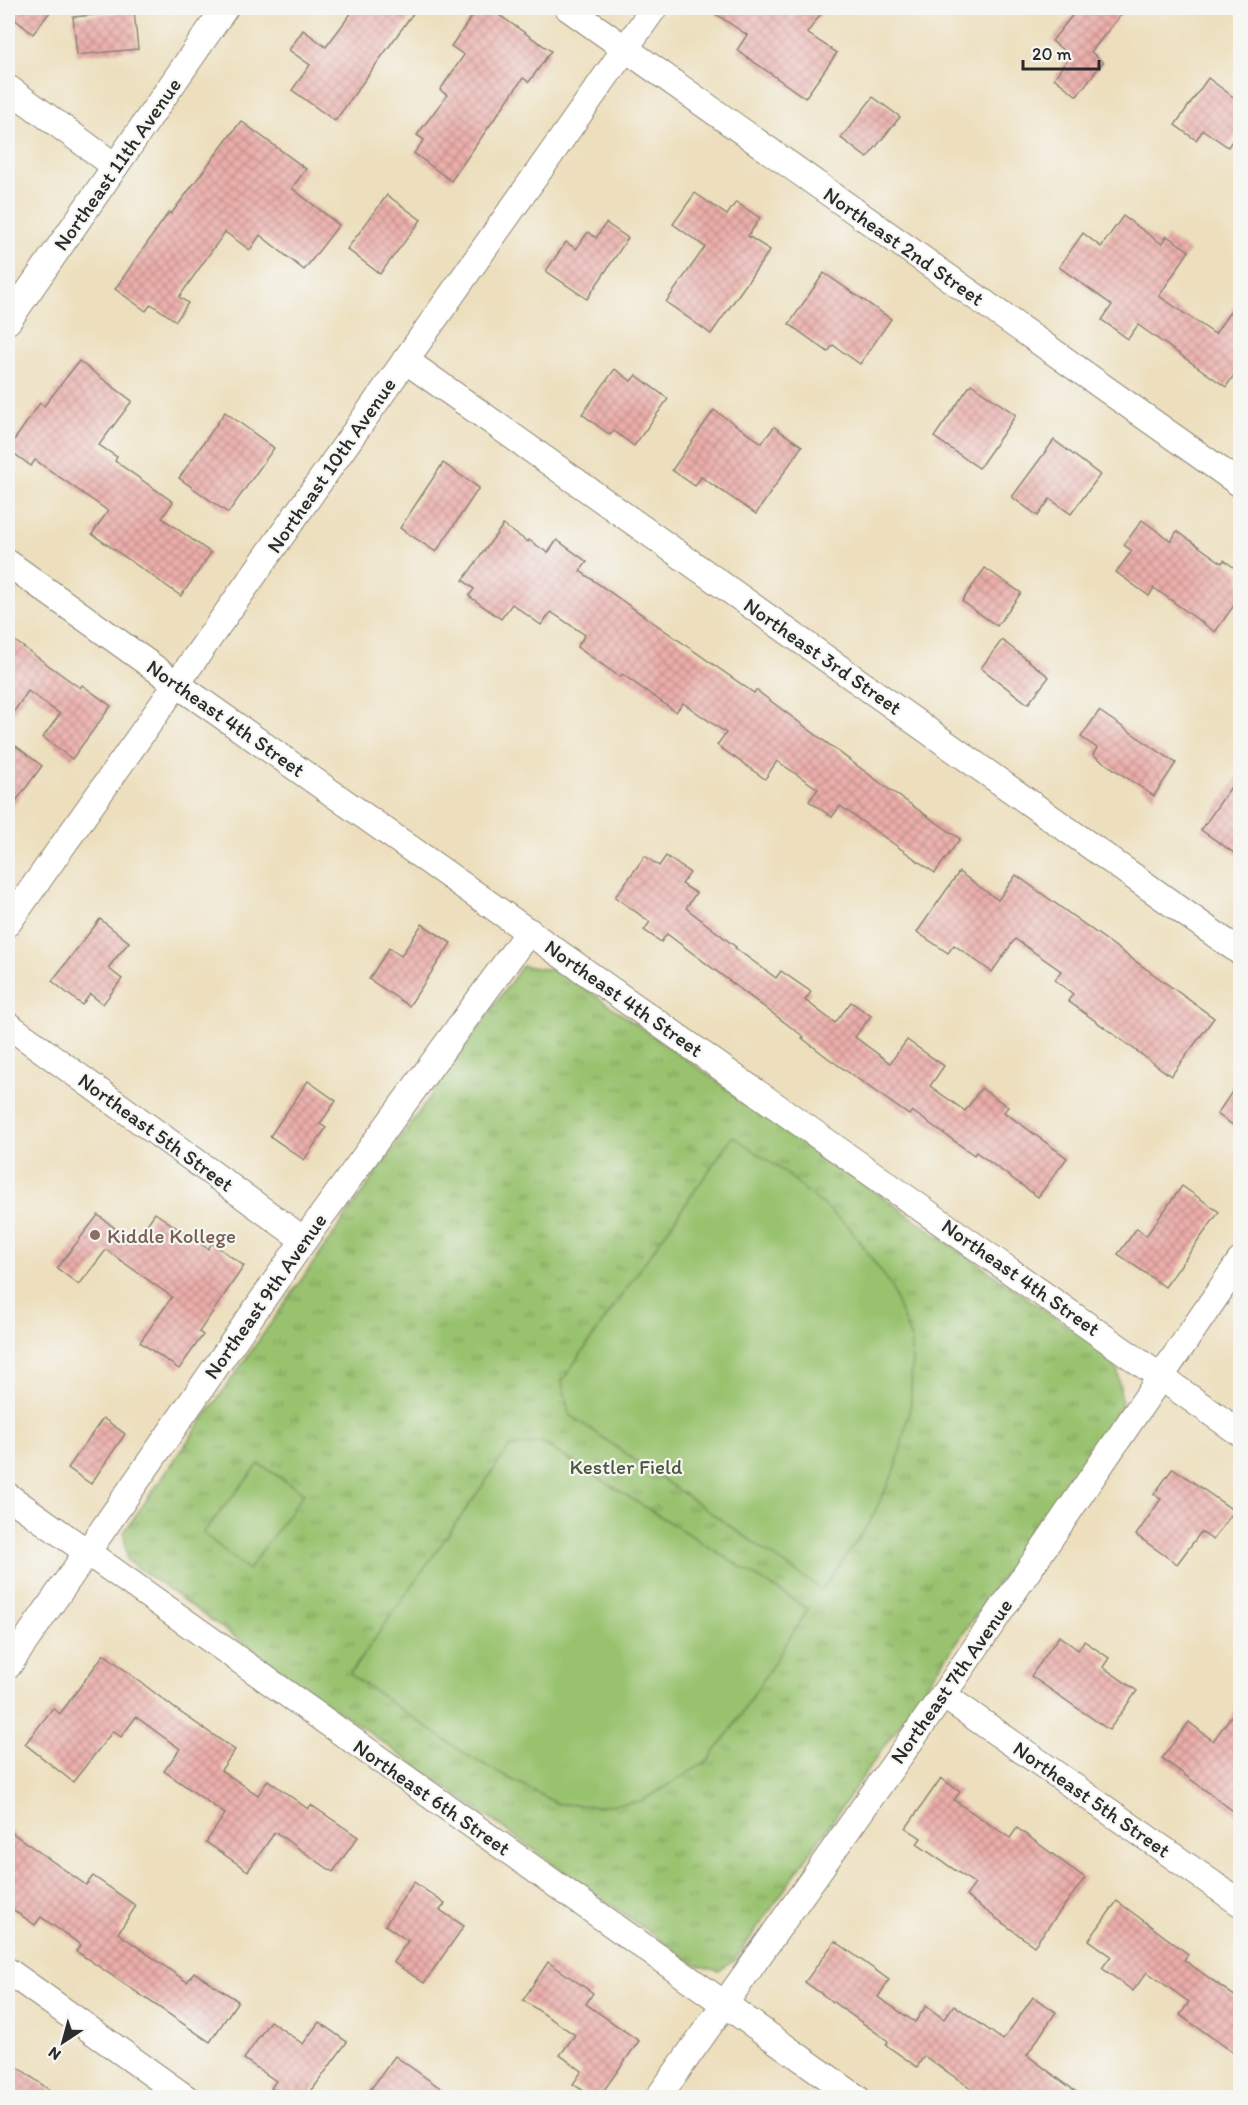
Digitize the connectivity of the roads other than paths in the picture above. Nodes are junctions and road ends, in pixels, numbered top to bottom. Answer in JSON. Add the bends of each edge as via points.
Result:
{"nodes":[{"id":1,"x":225,"y":8,"type":"edge"},
{"id":2,"x":568,"y":8,"type":"edge"},
{"id":3,"x":654,"y":8,"type":"edge"},
{"id":4,"x":626,"y":48,"type":"junction"},
{"id":5,"x":8,"y":88,"type":"edge"},
{"id":6,"x":115,"y":166,"type":"junction"},
{"id":7,"x":8,"y":321,"type":"edge"},
{"id":8,"x":405,"y":360,"type":"junction"},
{"id":9,"x":1240,"y":484,"type":"edge"},
{"id":10,"x":8,"y":563,"type":"edge"},
{"id":11,"x":177,"y":684,"type":"junction"},
{"id":12,"x":8,"y":922,"type":"edge"},
{"id":13,"x":529,"y":931,"type":"junction"},
{"id":14,"x":1240,"y":952,"type":"edge"},
{"id":15,"x":8,"y":1025,"type":"edge"},
{"id":16,"x":304,"y":1240,"type":"junction"},
{"id":17,"x":1240,"y":1261,"type":"edge"},
{"id":18,"x":1160,"y":1376,"type":"junction"},
{"id":19,"x":1240,"y":1433,"type":"edge"},
{"id":20,"x":8,"y":1496,"type":"edge"},
{"id":21,"x":87,"y":1552,"type":"junction"},
{"id":22,"x":8,"y":1666,"type":"edge"},
{"id":23,"x":943,"y":1695,"type":"junction"},
{"id":24,"x":1240,"y":1903,"type":"edge"},
{"id":25,"x":8,"y":1971,"type":"edge"},
{"id":26,"x":724,"y":2004,"type":"junction"},
{"id":27,"x":186,"y":2097,"type":"edge"},
{"id":28,"x":658,"y":2097,"type":"edge"},
{"id":29,"x":857,"y":2097,"type":"edge"}],
"edges":[{"from":1,"to":6,"type":"street","name":"Northeast 11th Avenue"},
{"from":2,"to":4,"type":"street","name":"Northeast 2nd Street"},
{"from":3,"to":4,"type":"street","name":"Northeast 10th Avenue"},
{"from":4,"to":8,"type":"street","name":"Northeast 10th Avenue"},
{"from":4,"to":9,"type":"street","name":"Northeast 2nd Street"},
{"from":5,"to":6,"type":"street"},
{"from":6,"to":7,"type":"street","name":"Northeast 11th Avenue"},
{"from":8,"to":11,"type":"street","name":"Northeast 10th Avenue"},
{"from":8,"to":14,"type":"street","name":"Northeast 3rd Street"},
{"from":10,"to":11,"type":"street","name":"Northeast 4th Street"},
{"from":11,"to":12,"type":"street","name":"Northeast 10th Avenue"},
{"from":11,"to":13,"type":"street","name":"Northeast 4th Street"},
{"from":13,"to":16,"type":"street","name":"Northeast 9th Avenue"},
{"from":13,"to":18,"type":"street","name":"Northeast 4th Street"},
{"from":15,"to":16,"type":"street","name":"Northeast 5th Street"},
{"from":16,"to":21,"type":"street","name":"Northeast 9th Avenue"},
{"from":17,"to":18,"type":"street","name":"Northeast 7th Avenue"},
{"from":18,"to":19,"type":"street","name":"Northeast 4th Street"},
{"from":18,"to":23,"type":"street","name":"Northeast 7th Avenue"},
{"from":20,"to":21,"type":"street","name":"Northeast 6th Street"},
{"from":21,"to":22,"type":"street","name":"Northeast 9th Avenue"},
{"from":21,"to":26,"type":"street","name":"Northeast 6th Street"},
{"from":23,"to":24,"type":"street","name":"Northeast 5th Street"},
{"from":23,"to":26,"type":"street","name":"Northeast 7th Avenue"},
{"from":25,"to":27,"type":"street"},
{"from":26,"to":28,"type":"street","name":"Northeast 7th Avenue"},
{"from":26,"to":29,"type":"street","name":"Northeast 6th Street"}]}
